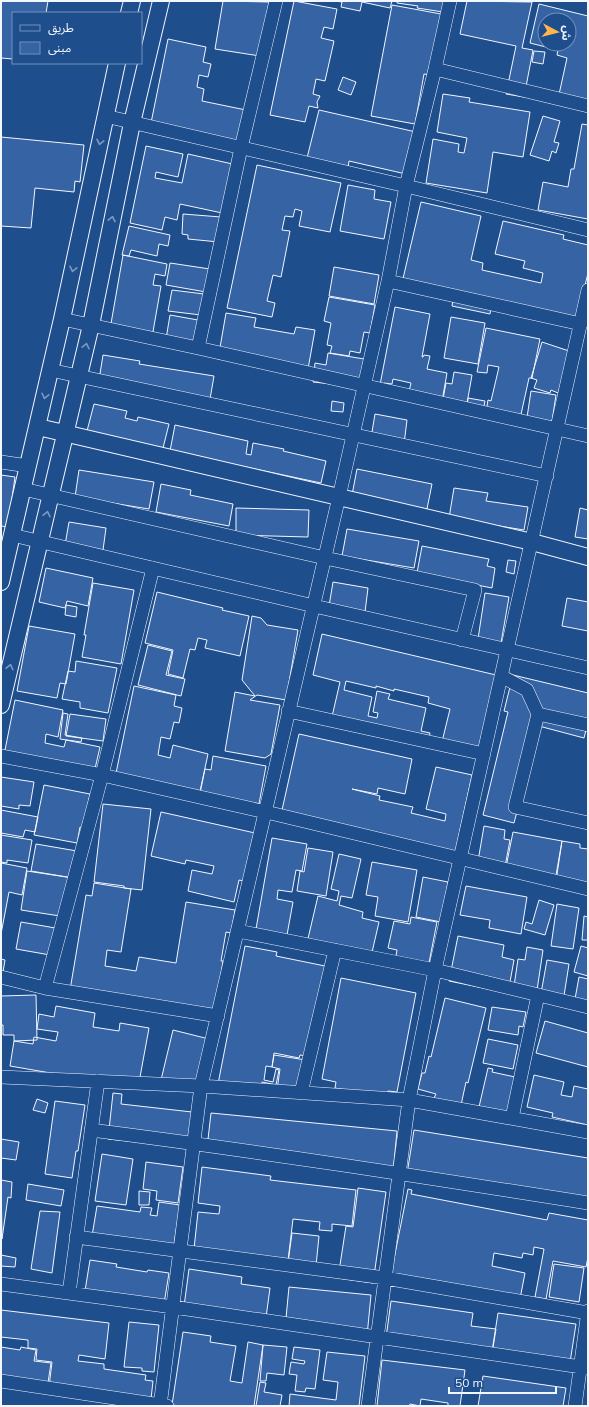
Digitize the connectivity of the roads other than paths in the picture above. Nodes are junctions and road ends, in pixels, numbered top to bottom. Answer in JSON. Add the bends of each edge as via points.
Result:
{"nodes":[{"id":1,"x":132,"y":1,"type":"edge"},
{"id":2,"x":160,"y":1,"type":"edge"},
{"id":3,"x":276,"y":1,"type":"edge"},
{"id":4,"x":450,"y":1,"type":"edge"},
{"id":5,"x":129,"y":12,"type":"edge"},
{"id":6,"x":118,"y":64,"type":"edge"},
{"id":7,"x":435,"y":69,"type":"junction"},
{"id":8,"x":588,"y":106,"type":"edge"},
{"id":9,"x":105,"y":116,"type":"junction"},
{"id":10,"x":132,"y":123,"type":"junction"},
{"id":11,"x":241,"y":148,"type":"junction"},
{"id":12,"x":406,"y":186,"type":"junction"},
{"id":13,"x":588,"y":230,"type":"edge"},
{"id":14,"x":388,"y":281,"type":"junction"},
{"id":15,"x":588,"y":290,"type":"edge"},
{"id":16,"x":62,"y":319,"type":"junction"},
{"id":17,"x":581,"y":324,"type":"junction"},
{"id":18,"x":91,"y":325,"type":"junction"},
{"id":19,"x":198,"y":348,"type":"junction"},
{"id":20,"x":50,"y":370,"type":"junction"},
{"id":21,"x":78,"y":376,"type":"junction"},
{"id":22,"x":364,"y":386,"type":"junction"},
{"id":23,"x":38,"y":427,"type":"junction"},
{"id":24,"x":557,"y":429,"type":"junction"},
{"id":25,"x":66,"y":434,"type":"junction"},
{"id":26,"x":353,"y":434,"type":"junction"},
{"id":27,"x":588,"y":436,"type":"edge"},
{"id":28,"x":1,"y":462,"type":"edge"},
{"id":29,"x":28,"y":466,"type":"junction"},
{"id":30,"x":547,"y":476,"type":"junction"},
{"id":31,"x":23,"y":488,"type":"junction"},
{"id":32,"x":51,"y":495,"type":"junction"},
{"id":33,"x":339,"y":497,"type":"junction"},
{"id":34,"x":12,"y":535,"type":"junction"},
{"id":35,"x":40,"y":541,"type":"junction"},
{"id":36,"x":532,"y":542,"type":"junction"},
{"id":37,"x":588,"y":557,"type":"edge"},
{"id":38,"x":325,"y":558,"type":"junction"},
{"id":39,"x":153,"y":568,"type":"junction"},
{"id":40,"x":1,"y":582,"type":"edge"},
{"id":41,"x":314,"y":606,"type":"junction"},
{"id":42,"x":462,"y":640,"type":"junction"},
{"id":43,"x":507,"y":650,"type":"junction"},
{"id":44,"x":588,"y":668,"type":"edge"},
{"id":45,"x":502,"y":676,"type":"junction"},
{"id":46,"x":1,"y":705,"type":"edge"},
{"id":47,"x":288,"y":711,"type":"junction"},
{"id":48,"x":538,"y":714,"type":"junction"},
{"id":49,"x":588,"y":725,"type":"edge"},
{"id":50,"x":484,"y":754,"type":"junction"},
{"id":51,"x":1,"y":756,"type":"edge"},
{"id":52,"x":102,"y":775,"type":"junction"},
{"id":53,"x":266,"y":812,"type":"junction"},
{"id":54,"x":588,"y":823,"type":"edge"},
{"id":55,"x":460,"y":859,"type":"junction"},
{"id":56,"x":588,"y":889,"type":"edge"},
{"id":57,"x":238,"y":931,"type":"junction"},
{"id":58,"x":335,"y":950,"type":"junction"},
{"id":59,"x":435,"y":970,"type":"junction"},
{"id":60,"x":1,"y":977,"type":"edge"},
{"id":61,"x":45,"y":988,"type":"junction"},
{"id":62,"x":538,"y":995,"type":"junction"},
{"id":63,"x":588,"y":1007,"type":"edge"},
{"id":64,"x":218,"y":1016,"type":"junction"},
{"id":65,"x":1,"y":1077,"type":"edge"},
{"id":66,"x":98,"y":1081,"type":"junction"},
{"id":67,"x":202,"y":1086,"type":"junction"},
{"id":68,"x":301,"y":1093,"type":"junction"},
{"id":69,"x":410,"y":1100,"type":"junction"},
{"id":70,"x":512,"y":1118,"type":"junction"},
{"id":71,"x":91,"y":1130,"type":"junction"},
{"id":72,"x":588,"y":1132,"type":"edge"},
{"id":73,"x":194,"y":1143,"type":"junction"},
{"id":74,"x":399,"y":1173,"type":"junction"},
{"id":75,"x":588,"y":1203,"type":"edge"},
{"id":76,"x":76,"y":1237,"type":"junction"},
{"id":77,"x":180,"y":1250,"type":"junction"},
{"id":78,"x":385,"y":1278,"type":"junction"},
{"id":79,"x":1,"y":1284,"type":"edge"},
{"id":80,"x":69,"y":1294,"type":"junction"},
{"id":81,"x":173,"y":1307,"type":"junction"},
{"id":82,"x":588,"y":1312,"type":"edge"},
{"id":83,"x":377,"y":1338,"type":"junction"},
{"id":84,"x":584,"y":1368,"type":"edge"},
{"id":85,"x":1,"y":1382,"type":"edge"},
{"id":86,"x":162,"y":1406,"type":"edge"},
{"id":87,"x":368,"y":1406,"type":"edge"},
{"id":88,"x":575,"y":1406,"type":"edge"}],
"edges":[{"from":1,"to":5,"type":"street"},
{"from":2,"to":10,"type":"street"},
{"from":3,"to":11,"type":"street"},
{"from":4,"to":7,"type":"street"},
{"from":6,"to":9,"type":"street"},
{"from":7,"to":8,"type":"street"},
{"from":7,"to":12,"type":"street"},
{"from":9,"to":10,"type":"street"},
{"from":9,"to":16,"type":"street","one_way":true},
{"from":10,"to":11,"type":"street"},
{"from":18,"to":10,"type":"street","one_way":true},
{"from":11,"to":12,"type":"street"},
{"from":11,"to":19,"type":"street"},
{"from":12,"to":13,"type":"street"},
{"from":12,"to":14,"type":"street"},
{"from":14,"to":17,"type":"street"},
{"from":14,"to":22,"type":"street"},
{"from":15,"to":17,"type":"street"},
{"from":16,"to":18,"type":"street"},
{"from":16,"to":20,"type":"street"},
{"from":17,"to":24,"type":"street"},
{"from":18,"to":19,"type":"street"},
{"from":21,"to":18,"type":"street","one_way":true},
{"from":19,"to":22,"type":"street"},
{"from":20,"to":21,"type":"street"},
{"from":20,"to":23,"type":"street","one_way":true},
{"from":21,"to":25,"type":"street"},
{"from":21,"to":26,"type":"street"},
{"from":22,"to":24,"type":"street"},
{"from":22,"to":26,"type":"street"},
{"from":23,"to":25,"type":"street"},
{"from":23,"to":29,"type":"street"},
{"from":24,"to":27,"type":"street"},
{"from":24,"to":30,"type":"street"},
{"from":25,"to":32,"type":"street"},
{"from":25,"to":33,"type":"street"},
{"from":26,"to":30,"type":"street"},
{"from":26,"to":33,"type":"street"},
{"from":28,"to":29,"type":"street"},
{"from":29,"to":31,"type":"street"},
{"from":30,"to":36,"type":"street"},
{"from":31,"to":32,"type":"street"},
{"from":31,"to":34,"type":"street"},
{"from":35,"to":32,"type":"street","one_way":true},
{"from":32,"to":38,"type":"street"},
{"from":33,"to":36,"type":"street"},
{"from":33,"to":38,"type":"street"},
{"from":34,"to":35,"type":"street"},
{"from":34,"to":40,"type":"street"},
{"from":35,"to":39,"type":"street"},
{"from":46,"to":35,"type":"street","one_way":true},
{"from":36,"to":37,"type":"street"},
{"from":36,"to":43,"type":"street"},
{"from":38,"to":41,"type":"street"},
{"from":38,"to":42,"type":"street","via":[[475,590]]},
{"from":39,"to":41,"type":"street"},
{"from":39,"to":52,"type":"street"},
{"from":41,"to":42,"type":"street"},
{"from":41,"to":47,"type":"street"},
{"from":42,"to":43,"type":"street"},
{"from":43,"to":44,"type":"street"},
{"from":43,"to":45,"type":"street"},
{"from":45,"to":48,"type":"street","via":[[527,690]]},
{"from":45,"to":50,"type":"street"},
{"from":47,"to":50,"type":"street"},
{"from":47,"to":53,"type":"street"},
{"from":48,"to":49,"type":"street"},
{"from":48,"to":54,"type":"street","via":[[515,807]]},
{"from":50,"to":55,"type":"street"},
{"from":51,"to":52,"type":"street"},
{"from":52,"to":53,"type":"street"},
{"from":52,"to":61,"type":"street"},
{"from":53,"to":55,"type":"street"},
{"from":53,"to":57,"type":"street"},
{"from":55,"to":56,"type":"street"},
{"from":55,"to":59,"type":"street"},
{"from":57,"to":58,"type":"street"},
{"from":57,"to":64,"type":"street"},
{"from":58,"to":59,"type":"street"},
{"from":58,"to":68,"type":"street"},
{"from":59,"to":62,"type":"street"},
{"from":59,"to":69,"type":"street"},
{"from":60,"to":61,"type":"street"},
{"from":61,"to":64,"type":"street"},
{"from":62,"to":63,"type":"street"},
{"from":62,"to":70,"type":"street"},
{"from":64,"to":67,"type":"street"},
{"from":65,"to":66,"type":"street"},
{"from":66,"to":67,"type":"street"},
{"from":66,"to":71,"type":"street"},
{"from":67,"to":68,"type":"street"},
{"from":67,"to":73,"type":"street"},
{"from":68,"to":69,"type":"street"},
{"from":69,"to":70,"type":"street"},
{"from":69,"to":74,"type":"street"},
{"from":70,"to":72,"type":"street"},
{"from":71,"to":73,"type":"street"},
{"from":71,"to":76,"type":"street"},
{"from":73,"to":74,"type":"street"},
{"from":73,"to":77,"type":"street"},
{"from":74,"to":75,"type":"street"},
{"from":74,"to":78,"type":"street"},
{"from":76,"to":77,"type":"street"},
{"from":76,"to":80,"type":"street"},
{"from":77,"to":78,"type":"street"},
{"from":77,"to":81,"type":"street"},
{"from":78,"to":82,"type":"street"},
{"from":78,"to":83,"type":"street"},
{"from":79,"to":80,"type":"street"},
{"from":80,"to":81,"type":"street"},
{"from":81,"to":83,"type":"street"},
{"from":81,"to":86,"type":"street"},
{"from":82,"to":84,"type":"street"},
{"from":83,"to":84,"type":"street"},
{"from":83,"to":87,"type":"street"},
{"from":84,"to":88,"type":"street"},
{"from":85,"to":86,"type":"street"}]}
